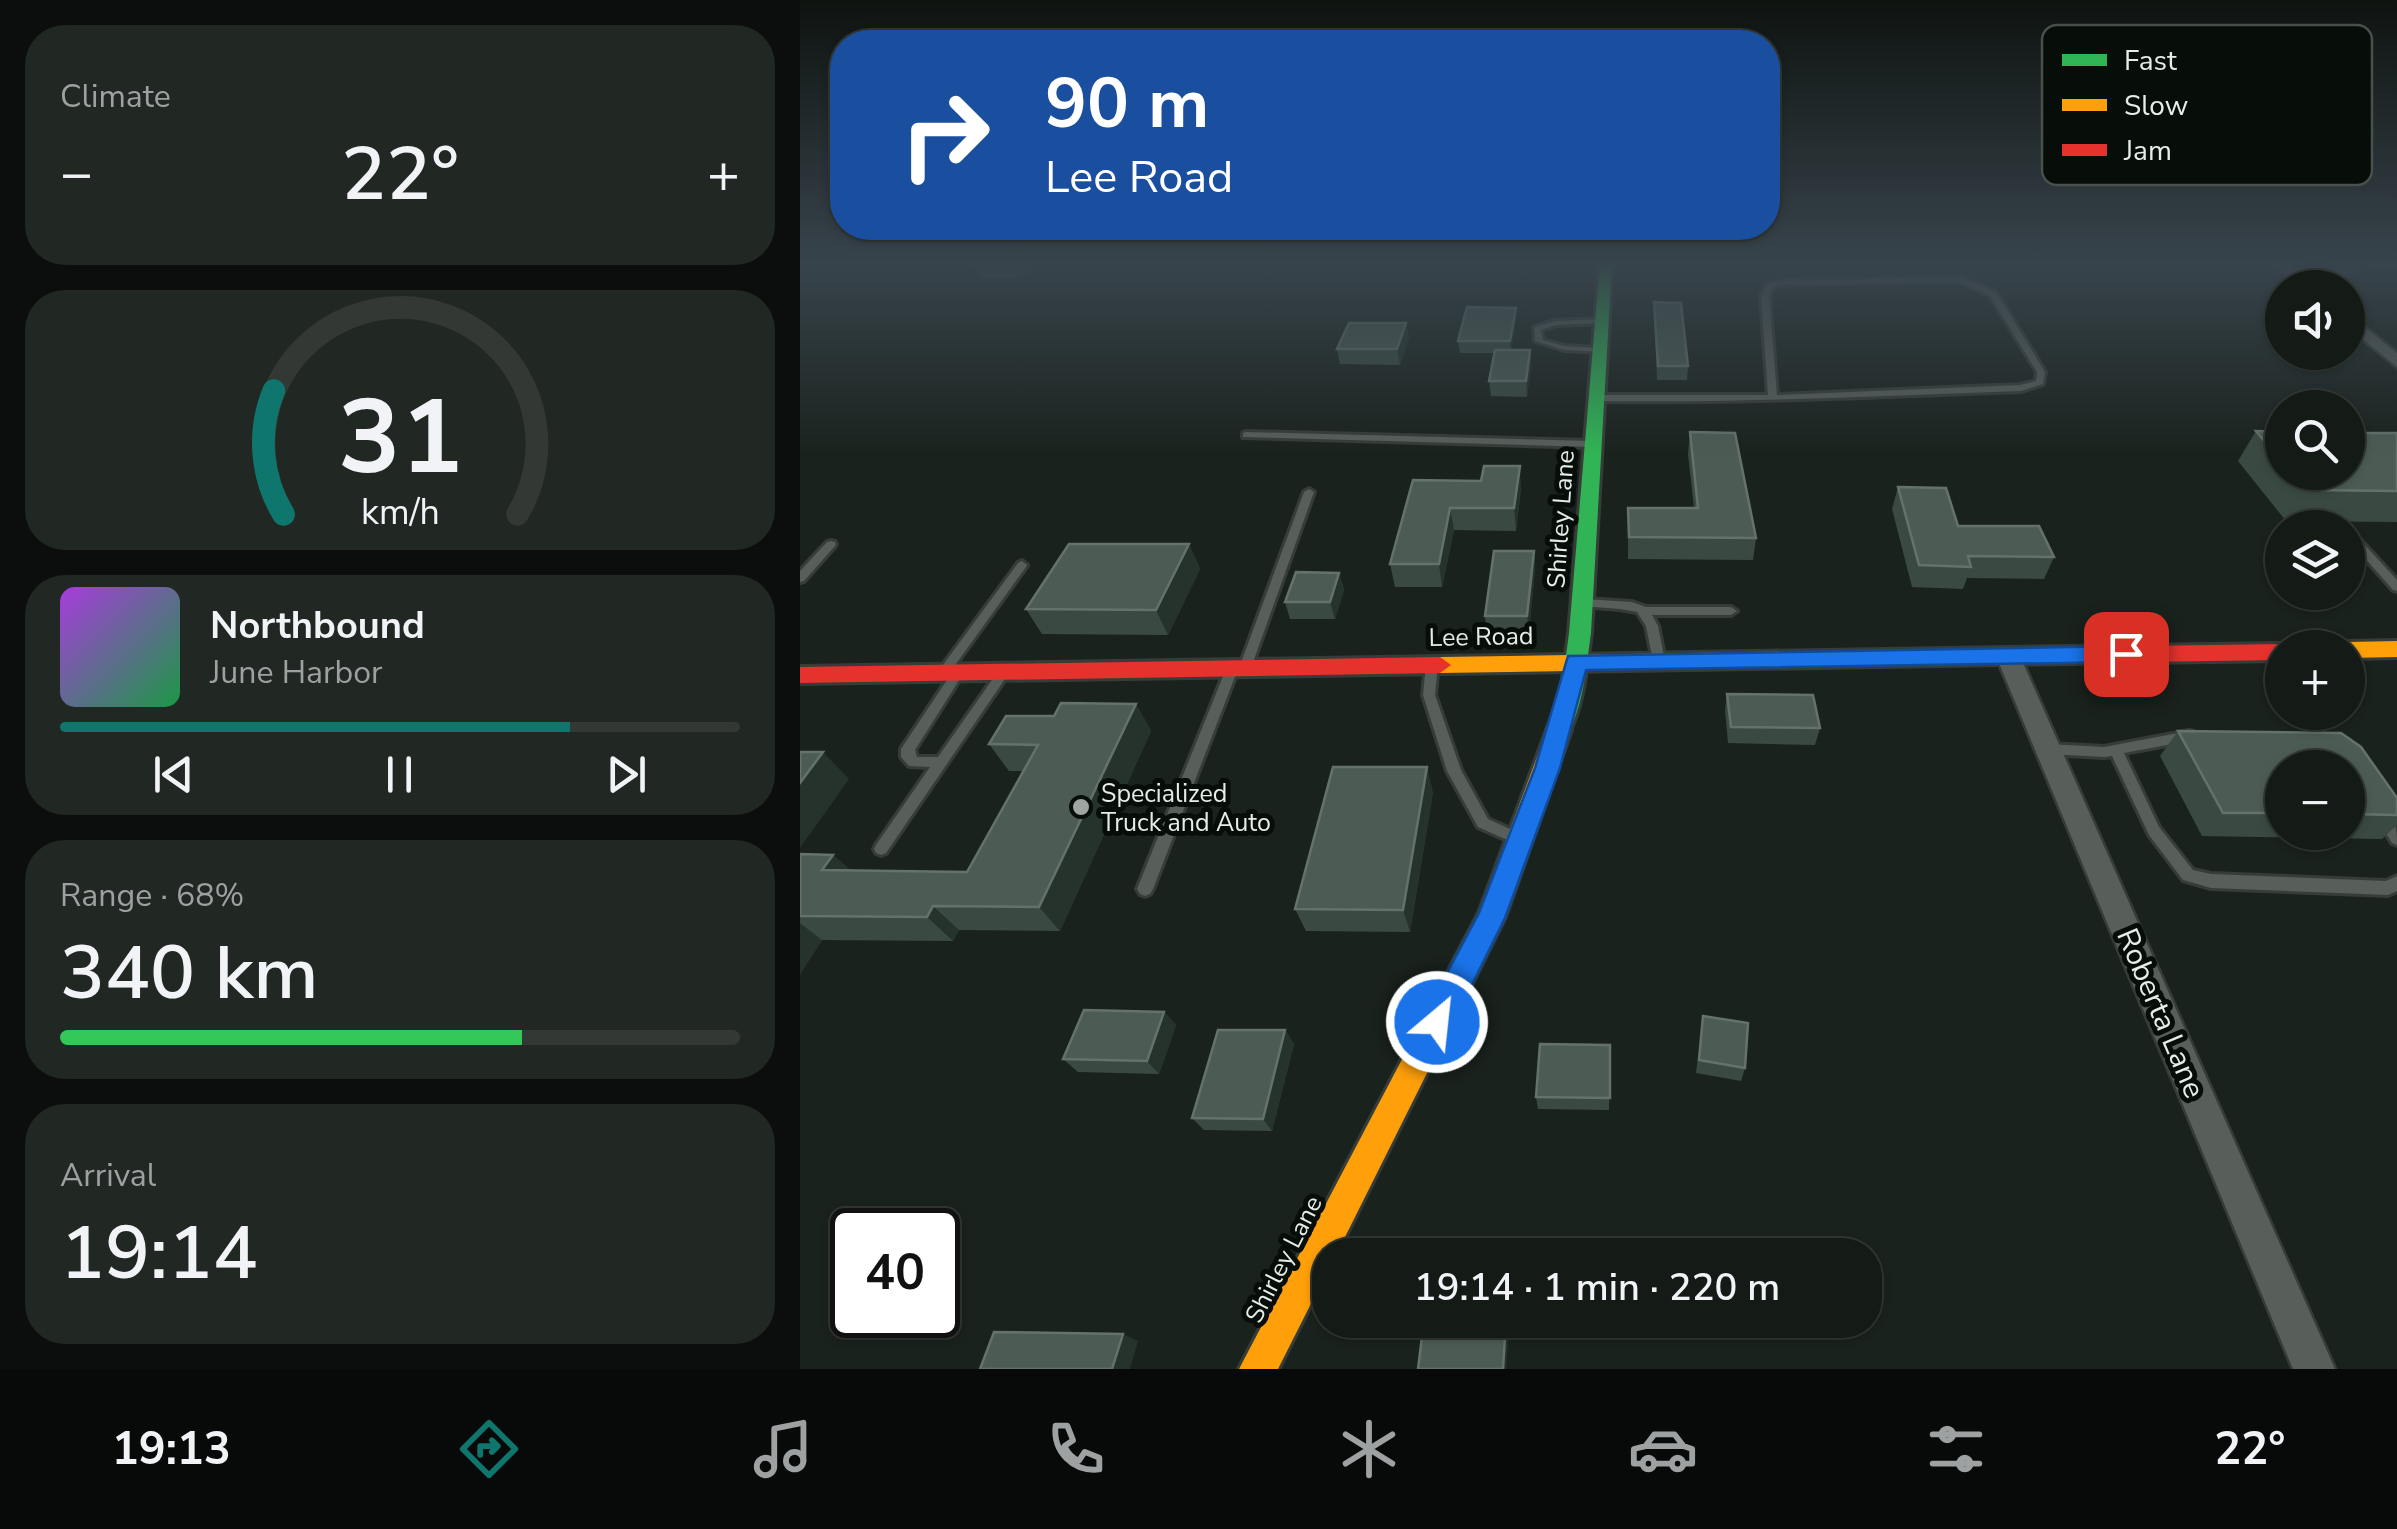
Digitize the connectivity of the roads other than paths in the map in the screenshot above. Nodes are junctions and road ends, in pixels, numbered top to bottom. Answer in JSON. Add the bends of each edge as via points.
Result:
{"nodes":[{"id":1,"x":1545,"y":327,"type":"edge"},
{"id":2,"x":1602,"y":327,"type":"edge"},
{"id":3,"x":1767,"y":327,"type":"edge"},
{"id":4,"x":2014,"y":327,"type":"edge"},
{"id":5,"x":2365,"y":334,"type":"edge"},
{"id":6,"x":1600,"y":350,"type":"junction"},
{"id":7,"x":2397,"y":362,"type":"edge"},
{"id":8,"x":1773,"y":397,"type":"junction"},
{"id":9,"x":1596,"y":398,"type":"junction"},
{"id":10,"x":1246,"y":435,"type":"dead end"},
{"id":11,"x":1593,"y":444,"type":"junction"},
{"id":12,"x":1309,"y":492,"type":"dead end"},
{"id":13,"x":830,"y":544,"type":"dead end"},
{"id":14,"x":2365,"y":552,"type":"edge"},
{"id":15,"x":1022,"y":565,"type":"dead end"},
{"id":16,"x":800,"y":578,"type":"edge"},
{"id":17,"x":2397,"y":587,"type":"edge"},
{"id":18,"x":1582,"y":603,"type":"junction"},
{"id":19,"x":1647,"y":611,"type":"junction"},
{"id":20,"x":1731,"y":611,"type":"dead end"},
{"id":21,"x":2397,"y":649,"type":"edge"},
{"id":22,"x":2365,"y":650,"type":"edge"},
{"id":23,"x":2265,"y":652,"type":"edge"},
{"id":24,"x":2008,"y":656,"type":"junction"},
{"id":25,"x":1659,"y":661,"type":"junction"},
{"id":26,"x":1576,"y":662,"type":"junction"},
{"id":27,"x":1432,"y":664,"type":"junction"},
{"id":28,"x":1238,"y":668,"type":"junction"},
{"id":29,"x":1003,"y":674,"type":"junction"},
{"id":30,"x":800,"y":675,"type":"edge"},
{"id":31,"x":950,"y":675,"type":"junction"},
{"id":32,"x":2196,"y":735,"type":"edge"},
{"id":33,"x":2048,"y":749,"type":"junction"},
{"id":34,"x":2116,"y":750,"type":"junction"},
{"id":35,"x":942,"y":762,"type":"junction"},
{"id":36,"x":2376,"y":806,"type":"edge"},
{"id":37,"x":2397,"y":839,"type":"edge"},
{"id":38,"x":1520,"y":840,"type":"junction"},
{"id":39,"x":881,"y":849,"type":"dead end"},
{"id":40,"x":2397,"y":884,"type":"edge"},
{"id":41,"x":1144,"y":889,"type":"dead end"},
{"id":42,"x":1258,"y":1369,"type":"edge"},
{"id":43,"x":2314,"y":1369,"type":"edge"}],
"edges":[{"from":1,"to":6,"type":"lane","via":[[1537,330],[1546,346]]},
{"from":2,"to":6,"type":"street","name":"Shirley Lane"},
{"from":3,"to":8,"type":"lane"},
{"from":4,"to":8,"type":"lane","via":[[2042,372],[2040,382]]},
{"from":5,"to":7,"type":"street"},
{"from":6,"to":9,"type":"street","name":"Shirley Lane"},
{"from":8,"to":9,"type":"lane"},
{"from":9,"to":11,"type":"street","name":"Shirley Lane"},
{"from":10,"to":11,"type":"lane"},
{"from":11,"to":18,"type":"street","name":"Shirley Lane"},
{"from":12,"to":28,"type":"lane"},
{"from":13,"to":16,"type":"lane"},
{"from":14,"to":17,"type":"lane"},
{"from":15,"to":31,"type":"lane"},
{"from":18,"to":19,"type":"lane"},
{"from":18,"to":26,"type":"street","name":"Shirley Lane"},
{"from":19,"to":20,"type":"lane"},
{"from":19,"to":25,"type":"lane"},
{"from":21,"to":22,"type":"street"},
{"from":23,"to":24,"type":"street","name":"Lee Road"},
{"from":24,"to":25,"type":"street","name":"Lee Road"},
{"from":24,"to":33,"type":"street","name":"Roberta Lane"},
{"from":25,"to":26,"type":"street","name":"Lee Road"},
{"from":26,"to":27,"type":"street","name":"Lee Road"},
{"from":26,"to":38,"type":"street","name":"Shirley Lane","via":[[1572,693]]},
{"from":27,"to":28,"type":"street","name":"Lee Road"},
{"from":27,"to":38,"type":"lane","via":[[1429,696],[1454,770],[1483,823]]},
{"from":28,"to":29,"type":"street","name":"Lee Road"},
{"from":28,"to":41,"type":"lane"},
{"from":29,"to":31,"type":"street","name":"Lee Road"},
{"from":29,"to":35,"type":"lane"},
{"from":30,"to":31,"type":"street","name":"Lee Road"},
{"from":31,"to":35,"type":"lane","via":[[908,750],[914,762]]},
{"from":32,"to":34,"type":"lane"},
{"from":33,"to":34,"type":"lane"},
{"from":33,"to":43,"type":"street","name":"Roberta Lane"},
{"from":34,"to":40,"type":"lane","via":[[2154,831],[2188,875],[2231,882]]},
{"from":35,"to":39,"type":"lane"},
{"from":36,"to":37,"type":"lane"},
{"from":38,"to":42,"type":"street","name":"Shirley Lane","via":[[1491,918]]}]}
